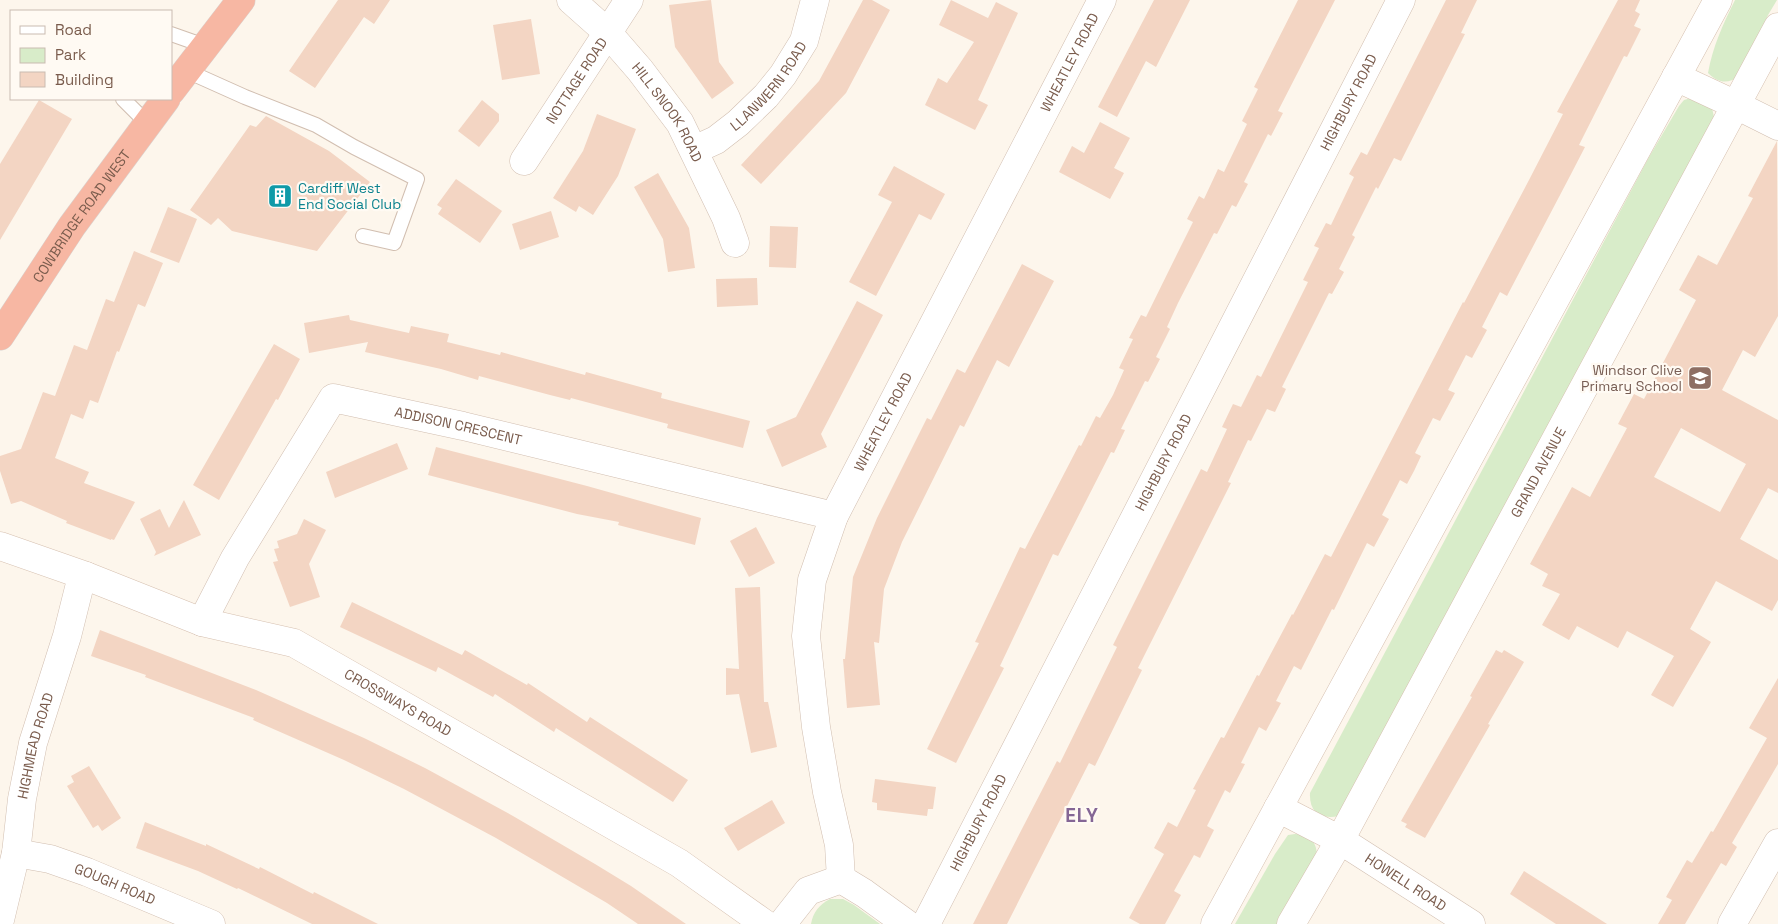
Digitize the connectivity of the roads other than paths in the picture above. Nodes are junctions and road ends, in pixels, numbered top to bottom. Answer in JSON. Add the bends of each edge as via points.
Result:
{"nodes":[{"id":1,"x":241,"y":0,"type":"edge"},
{"id":2,"x":571,"y":0,"type":"edge"},
{"id":3,"x":629,"y":0,"type":"edge"},
{"id":4,"x":815,"y":0,"type":"edge"},
{"id":5,"x":1102,"y":0,"type":"edge"},
{"id":6,"x":1401,"y":0,"type":"edge"},
{"id":7,"x":1718,"y":0,"type":"edge"},
{"id":8,"x":1778,"y":27,"type":"edge"},
{"id":9,"x":607,"y":32,"type":"junction"},
{"id":10,"x":172,"y":34,"type":"edge"},
{"id":11,"x":205,"y":46,"type":"junction"},
{"id":12,"x":1676,"y":77,"type":"junction"},
{"id":13,"x":179,"y":81,"type":"edge"},
{"id":14,"x":124,"y":100,"type":"edge"},
{"id":15,"x":165,"y":100,"type":"edge"},
{"id":16,"x":1736,"y":105,"type":"junction"},
{"id":17,"x":147,"y":123,"type":"junction"},
{"id":18,"x":1778,"y":126,"type":"edge"},
{"id":19,"x":694,"y":150,"type":"junction"},
{"id":20,"x":524,"y":161,"type":"dead end"},
{"id":21,"x":363,"y":236,"type":"dead end"},
{"id":22,"x":735,"y":243,"type":"dead end"},
{"id":23,"x":0,"y":336,"type":"edge"},
{"id":24,"x":834,"y":516,"type":"junction"},
{"id":25,"x":0,"y":546,"type":"edge"},
{"id":26,"x":86,"y":576,"type":"junction"},
{"id":27,"x":202,"y":622,"type":"junction"},
{"id":28,"x":1278,"y":808,"type":"junction"},
{"id":29,"x":1340,"y":840,"type":"junction"},
{"id":30,"x":1778,"y":843,"type":"edge"},
{"id":31,"x":16,"y":854,"type":"junction"},
{"id":32,"x":841,"y":879,"type":"junction"},
{"id":33,"x":0,"y":920,"type":"edge"},
{"id":34,"x":211,"y":924,"type":"edge"},
{"id":35,"x":766,"y":924,"type":"edge"},
{"id":36,"x":782,"y":924,"type":"edge"},
{"id":37,"x":907,"y":924,"type":"edge"},
{"id":38,"x":926,"y":924,"type":"edge"},
{"id":39,"x":1215,"y":924,"type":"edge"},
{"id":40,"x":1291,"y":924,"type":"edge"},
{"id":41,"x":1471,"y":924,"type":"edge"},
{"id":42,"x":1732,"y":924,"type":"edge"}],
"edges":[{"from":1,"to":11,"type":"highway"},
{"from":2,"to":9,"type":"street","name":"HILL SNOOK ROAD"},
{"from":3,"to":9,"type":"street","name":"NOTTAGE ROAD"},
{"from":4,"to":19,"type":"street","name":"LLANWERN ROAD","via":[[804,41],[783,75],[738,123],[716,140]]},
{"from":5,"to":24,"type":"street","name":"WHEATLEY ROAD"},
{"from":6,"to":38,"type":"street","name":"HIGHBURY ROAD"},
{"from":7,"to":12,"type":"street"},
{"from":8,"to":16,"type":"street","name":"GRAND AVENUE"},
{"from":9,"to":19,"type":"street","name":"HILL SNOOK ROAD","via":[[680,123]]},
{"from":9,"to":20,"type":"street","name":"NOTTAGE ROAD"},
{"from":10,"to":11,"type":"lane"},
{"from":11,"to":13,"type":"highway"},
{"from":12,"to":16,"type":"street"},
{"from":12,"to":28,"type":"street"},
{"from":13,"to":21,"type":"lane","via":[[245,97],[316,125],[417,179],[394,243]]},
{"from":14,"to":17,"type":"lane"},
{"from":15,"to":17,"type":"highway","name":"COWBRIDGE ROAD WEST"},
{"from":16,"to":18,"type":"street"},
{"from":16,"to":29,"type":"street","name":"GRAND AVENUE"},
{"from":17,"to":23,"type":"highway","name":"COWBRIDGE ROAD WEST","via":[[72,226]]},
{"from":19,"to":22,"type":"street","name":"HILL SNOOK ROAD"},
{"from":24,"to":27,"type":"street","name":"ADDISON CRESCENT","via":[[463,426],[333,398],[235,558]]},
{"from":24,"to":32,"type":"street","name":"WHEATLEY ROAD","via":[[812,580],[806,636],[816,727],[840,845]]},
{"from":25,"to":26,"type":"street","name":"CROSSWAYS ROAD"},
{"from":26,"to":27,"type":"street","name":"CROSSWAYS ROAD"},
{"from":26,"to":31,"type":"street","name":"HIGHMEAD ROAD","via":[[79,588],[33,743]]},
{"from":27,"to":35,"type":"street","name":"CROSSWAYS ROAD","via":[[294,643],[679,863]]},
{"from":28,"to":29,"type":"street"},
{"from":28,"to":39,"type":"street"},
{"from":29,"to":40,"type":"street","name":"GRAND AVENUE"},
{"from":29,"to":41,"type":"street","name":"HOWELL ROAD"},
{"from":30,"to":42,"type":"street"},
{"from":31,"to":33,"type":"street","name":"HIGHMEAD ROAD"},
{"from":31,"to":34,"type":"street","name":"GOUGH ROAD","via":[[50,859],[87,872]]},
{"from":32,"to":36,"type":"street","via":[[808,890]]},
{"from":32,"to":37,"type":"street"}]}
